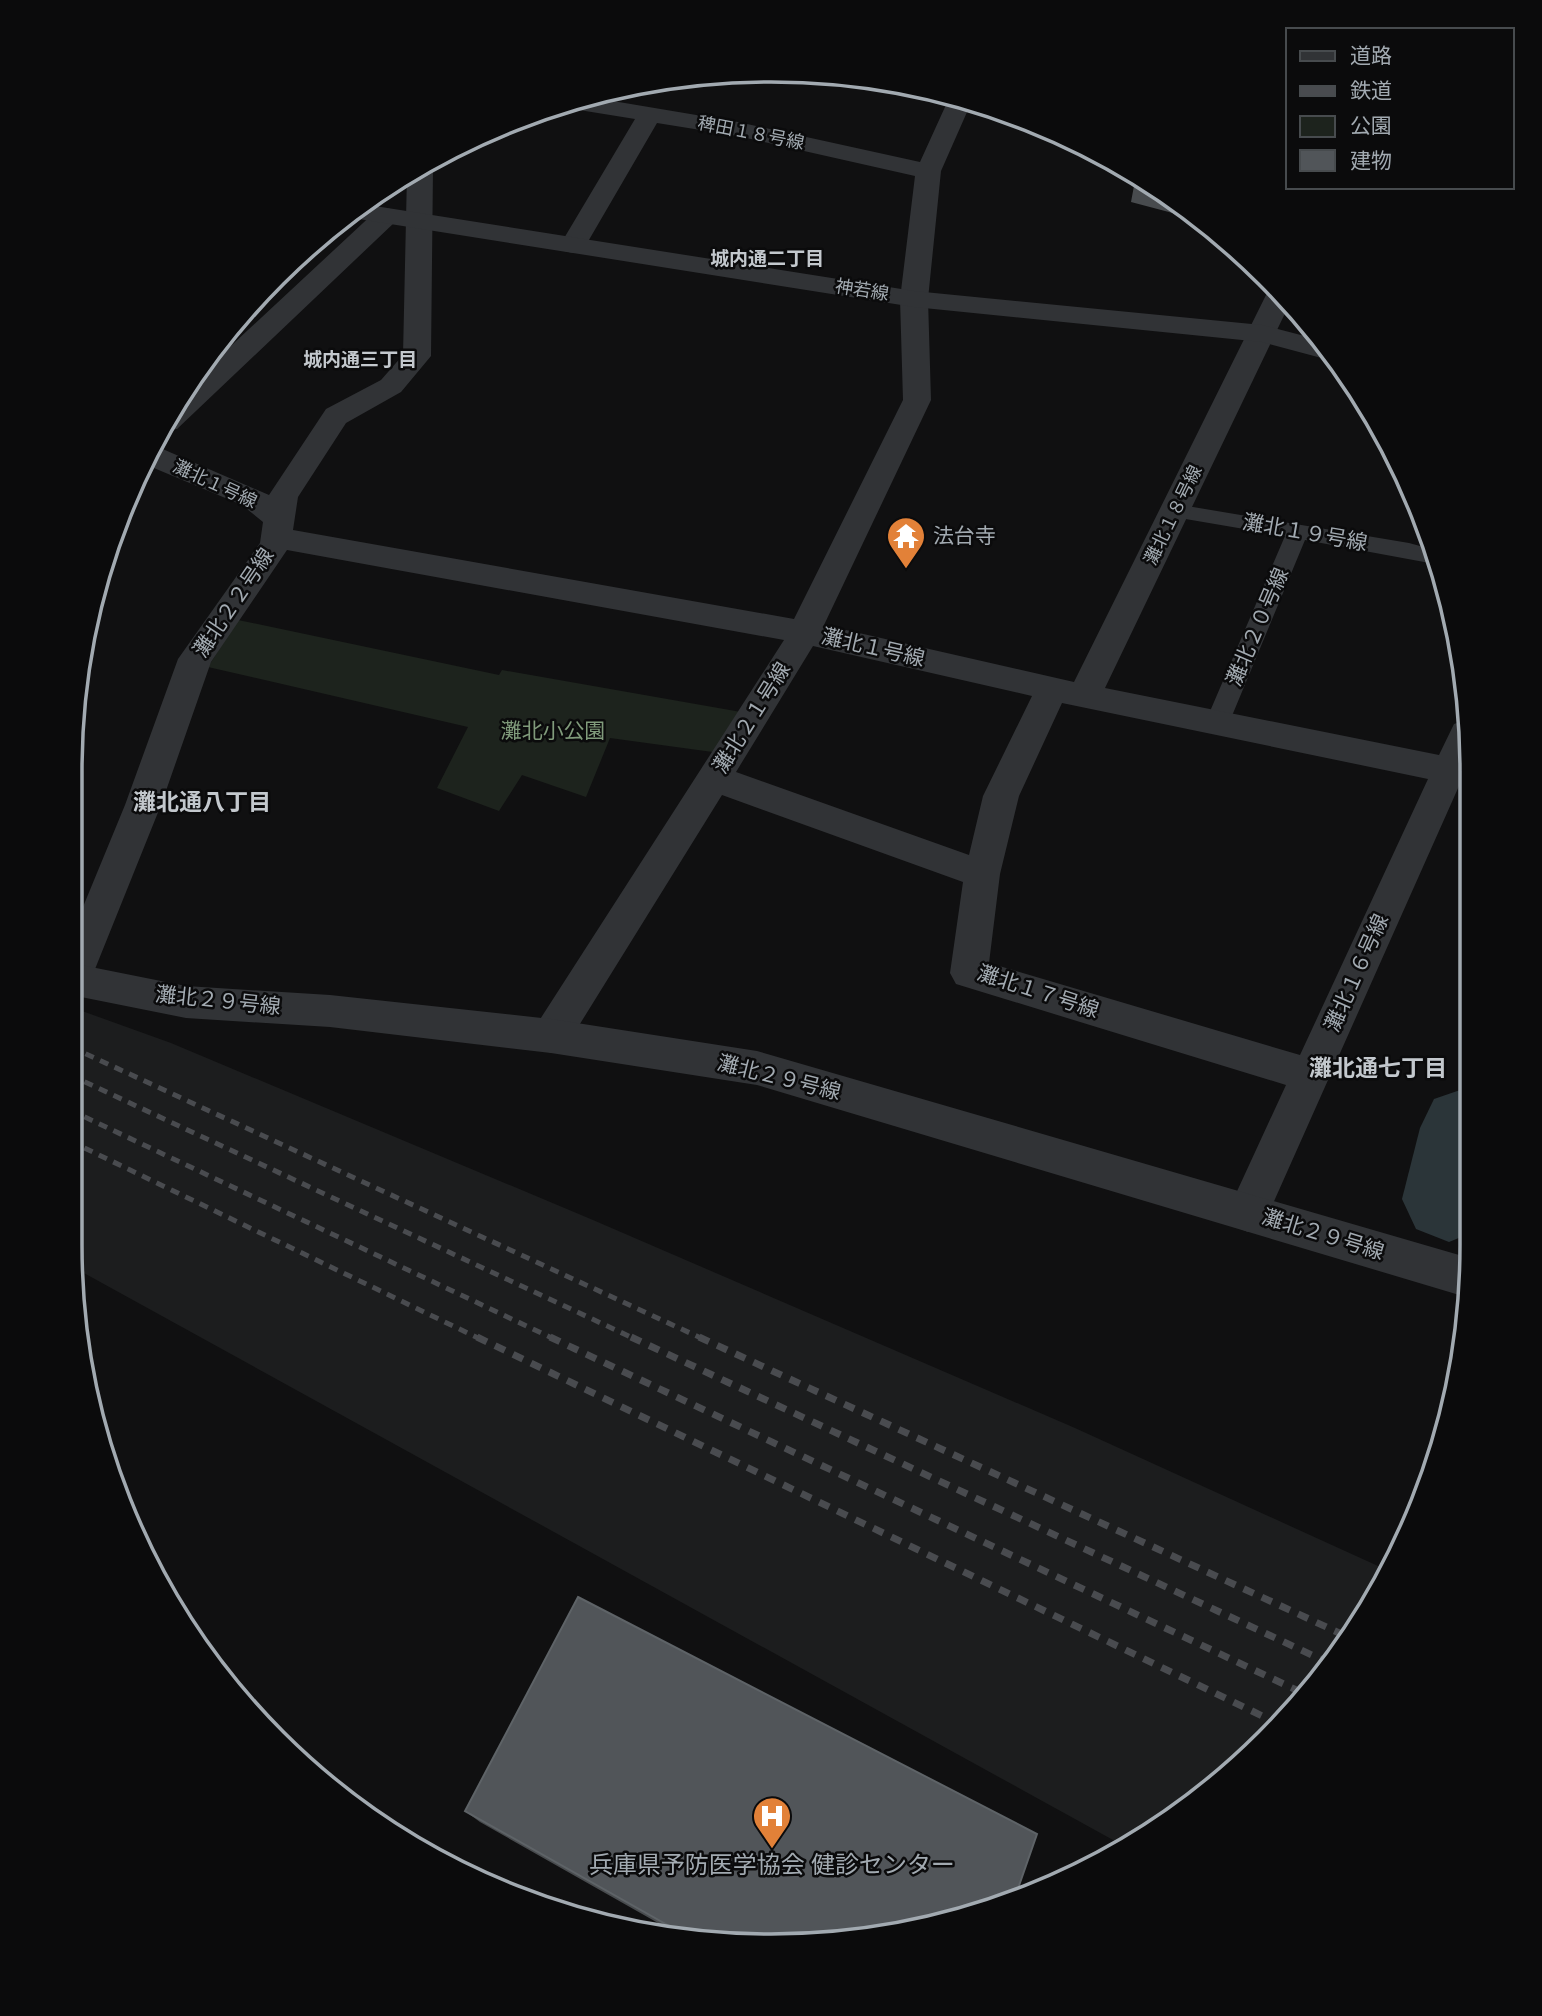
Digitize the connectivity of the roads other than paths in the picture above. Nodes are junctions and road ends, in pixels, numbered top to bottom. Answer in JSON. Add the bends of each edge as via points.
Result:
{"nodes":[{"id":1,"x":595,"y":105,"type":"edge"},
{"id":2,"x":956,"y":108,"type":"edge"},
{"id":3,"x":650,"y":114,"type":"junction"},
{"id":4,"x":928,"y":171,"type":"junction"},
{"id":5,"x":419,"y":180,"type":"edge"},
{"id":6,"x":368,"y":213,"type":"edge"},
{"id":7,"x":386,"y":216,"type":"junction"},
{"id":8,"x":420,"y":221,"type":"junction"},
{"id":9,"x":573,"y":245,"type":"junction"},
{"id":10,"x":914,"y":299,"type":"junction"},
{"id":11,"x":1277,"y":304,"type":"edge"},
{"id":12,"x":1262,"y":334,"type":"junction"},
{"id":13,"x":1313,"y":347,"type":"edge"},
{"id":14,"x":193,"y":397,"type":"edge"},
{"id":15,"x":157,"y":458,"type":"edge"},
{"id":16,"x":1175,"y":511,"type":"junction"},
{"id":17,"x":278,"y":528,"type":"junction"},
{"id":18,"x":1298,"y":531,"type":"junction"},
{"id":19,"x":1424,"y":554,"type":"edge"},
{"id":20,"x":804,"y":632,"type":"junction"},
{"id":21,"x":1068,"y":692,"type":"junction"},
{"id":22,"x":1217,"y":723,"type":"junction"},
{"id":23,"x":1457,"y":773,"type":"edge"},
{"id":24,"x":714,"y":778,"type":"junction"},
{"id":25,"x":982,"y":874,"type":"junction"},
{"id":26,"x":82,"y":952,"type":"edge"},
{"id":27,"x":82,"y":981,"type":"edge"},
{"id":28,"x":551,"y":1036,"type":"junction"},
{"id":29,"x":1311,"y":1075,"type":"junction"},
{"id":30,"x":1248,"y":1213,"type":"junction"},
{"id":31,"x":1459,"y":1275,"type":"edge"}],
"edges":[{"from":1,"to":3,"type":"street","name":"稗田１８号線"},
{"from":2,"to":4,"type":"street","name":"灘北２１号線"},
{"from":3,"to":4,"type":"street","name":"稗田１８号線","via":[[738,128]]},
{"from":3,"to":9,"type":"street"},
{"from":4,"to":10,"type":"street","name":"灘北２１号線"},
{"from":5,"to":8,"type":"street","name":"灘北２２号線"},
{"from":6,"to":7,"type":"street","name":"神若線"},
{"from":7,"to":8,"type":"street","name":"神若線"},
{"from":7,"to":14,"type":"street"},
{"from":8,"to":9,"type":"street","name":"神若線"},
{"from":8,"to":17,"type":"street","name":"灘北２２号線","via":[[417,356],[391,386],[336,416],[283,497]]},
{"from":9,"to":10,"type":"street","name":"神若線"},
{"from":10,"to":12,"type":"street","name":"神若線"},
{"from":10,"to":20,"type":"street","name":"灘北２１号線","via":[[917,400]]},
{"from":11,"to":12,"type":"street","name":"灘北１８号線"},
{"from":12,"to":13,"type":"street","name":"神若線"},
{"from":12,"to":16,"type":"street","name":"灘北１８号線"},
{"from":15,"to":17,"type":"street","name":"灘北１号線","via":[[253,498]]},
{"from":16,"to":18,"type":"lane","name":"灘北１９号線"},
{"from":16,"to":21,"type":"street","name":"灘北１８号線"},
{"from":17,"to":20,"type":"street","name":"灘北１号線"},
{"from":17,"to":26,"type":"street","name":"灘北２２号線","via":[[275,544],[195,659],[143,805]]},
{"from":18,"to":19,"type":"lane","name":"灘北１９号線"},
{"from":18,"to":22,"type":"lane","name":"灘北２０号線"},
{"from":20,"to":21,"type":"street","name":"灘北１号線"},
{"from":20,"to":24,"type":"street","name":"灘北２１号線"},
{"from":21,"to":22,"type":"street","name":"灘北１号線"},
{"from":21,"to":25,"type":"street","name":"灘北１７号線","via":[[1001,796]]},
{"from":22,"to":23,"type":"street","name":"灘北１号線"},
{"from":23,"to":29,"type":"street","name":"灘北１６号線"},
{"from":24,"to":25,"type":"street"},
{"from":24,"to":28,"type":"street","name":"灘北２１号線"},
{"from":25,"to":29,"type":"street","name":"灘北１７号線","via":[[969,973]]},
{"from":27,"to":28,"type":"street","name":"灘北２９号線","via":[[186,1002],[330,1011]]},
{"from":28,"to":30,"type":"street","name":"灘北２９号線","via":[[757,1068]]},
{"from":29,"to":30,"type":"street","name":"灘北１６号線"},
{"from":30,"to":31,"type":"street","name":"灘北２９号線"}]}
